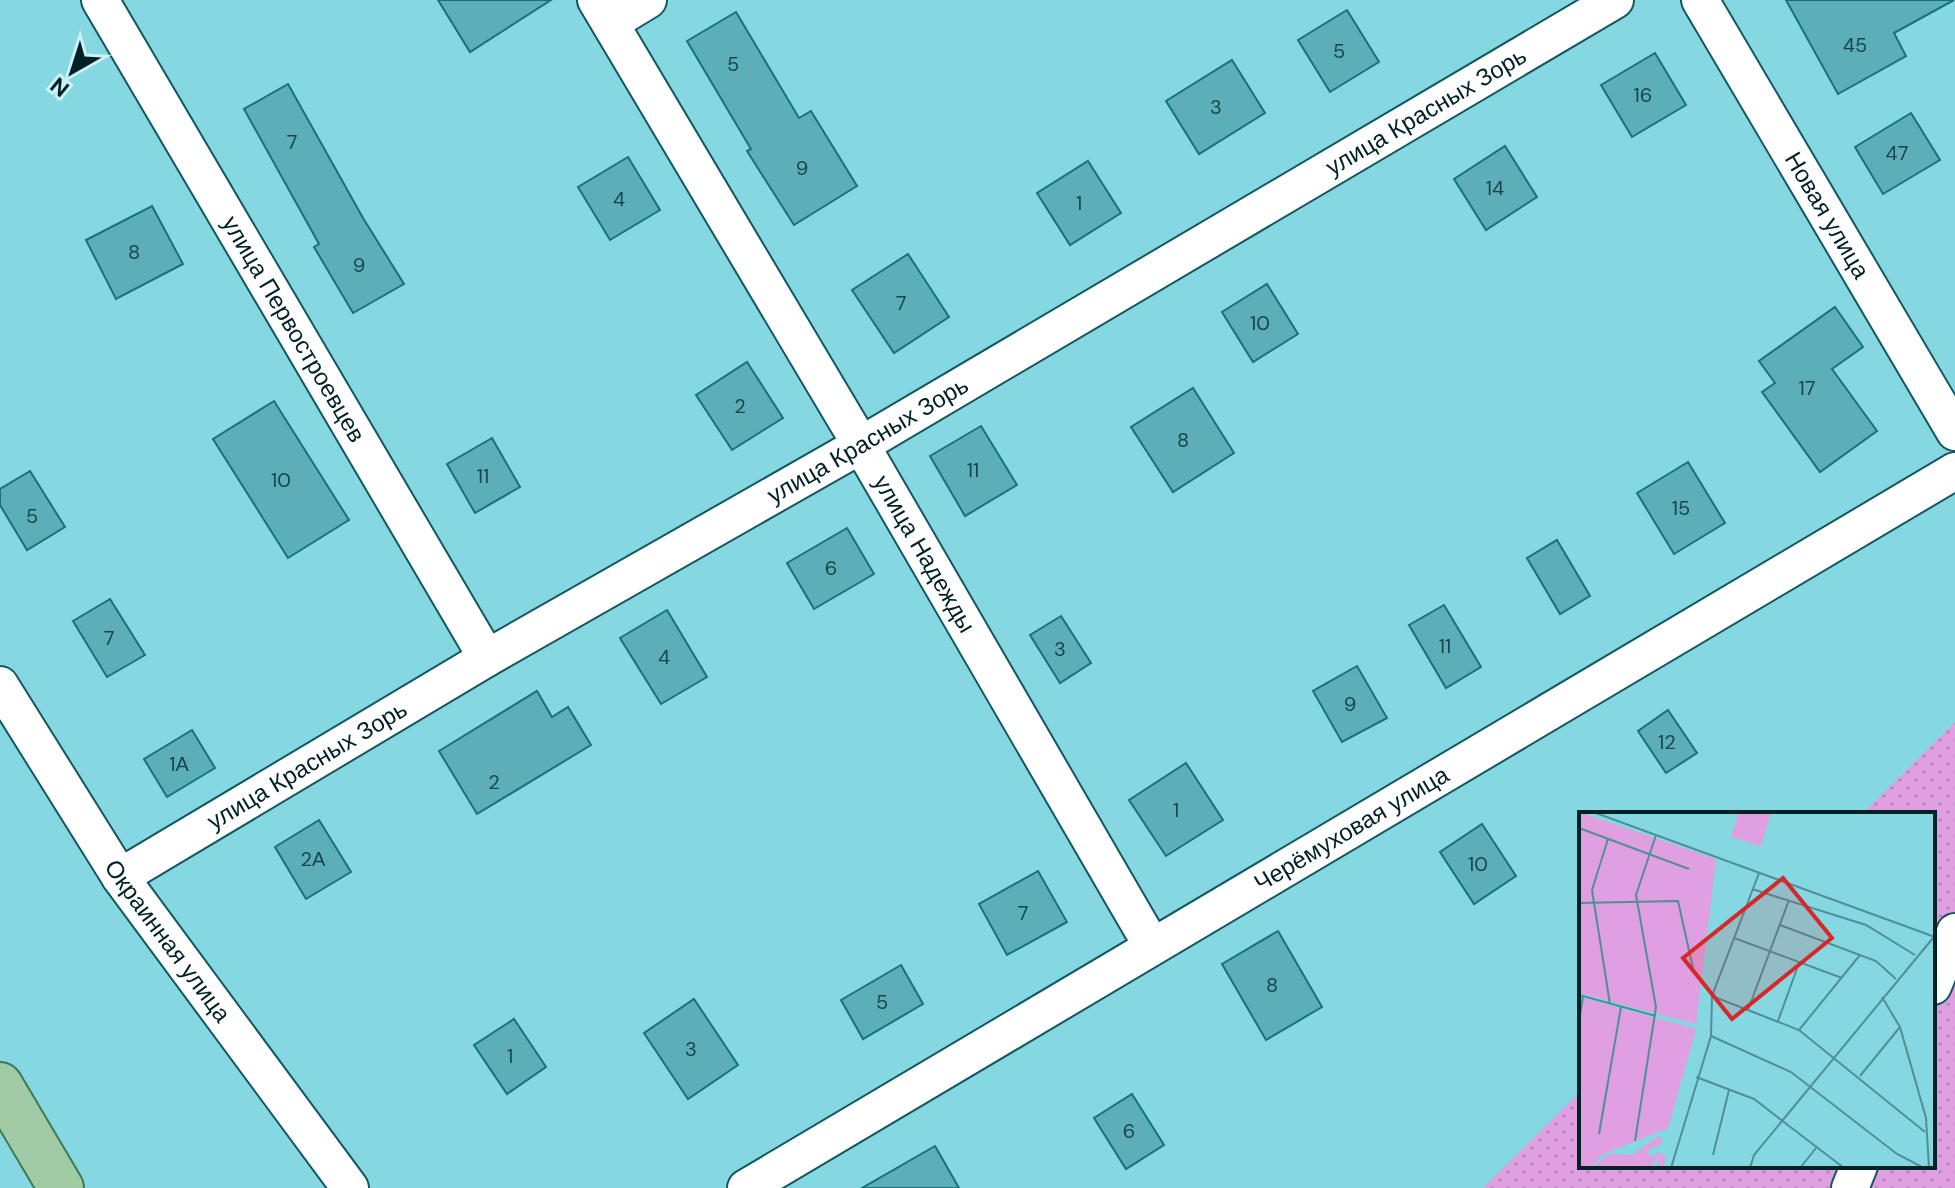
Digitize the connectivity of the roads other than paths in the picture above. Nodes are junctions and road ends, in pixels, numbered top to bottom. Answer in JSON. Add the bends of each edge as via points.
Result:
{"nodes":[{"id":1,"x":100,"y":0,"type":"edge"},
{"id":2,"x":648,"y":0,"type":"edge"},
{"id":3,"x":1615,"y":0,"type":"edge"},
{"id":4,"x":1700,"y":0,"type":"edge"},
{"id":5,"x":603,"y":11,"type":"edge"},
{"id":6,"x":1955,"y":432,"type":"edge"},
{"id":7,"x":861,"y":445,"type":"junction"},
{"id":8,"x":1955,"y":471,"type":"edge"},
{"id":9,"x":487,"y":658,"type":"junction"},
{"id":10,"x":0,"y":685,"type":"edge"},
{"id":11,"x":120,"y":877,"type":"junction"},
{"id":12,"x":1955,"y":932,"type":"edge"},
{"id":13,"x":1152,"y":946,"type":"junction"},
{"id":14,"x":1935,"y":981,"type":"edge"},
{"id":15,"x":0,"y":1085,"type":"edge"},
{"id":16,"x":1858,"y":1168,"type":"edge"},
{"id":17,"x":61,"y":1188,"type":"edge"},
{"id":18,"x":350,"y":1188,"type":"edge"},
{"id":19,"x":746,"y":1188,"type":"edge"},
{"id":20,"x":1850,"y":1188,"type":"edge"}],
"edges":[{"from":1,"to":9,"type":"street","name":"улица Первостроевцев"},
{"from":2,"to":5,"type":"street"},
{"from":3,"to":7,"type":"street","name":"улица Красных Зорь"},
{"from":4,"to":6,"type":"street","name":"Новая улица"},
{"from":5,"to":7,"type":"street","name":"улица Надежды"},
{"from":7,"to":9,"type":"street","name":"улица Красных Зорь"},
{"from":7,"to":13,"type":"street","name":"улица Надежды"},
{"from":8,"to":13,"type":"street","name":"Черёмуховая улица"},
{"from":9,"to":11,"type":"street","name":"улица Красных Зорь"},
{"from":10,"to":11,"type":"street","name":"Окраинная улица"},
{"from":11,"to":18,"type":"street","name":"Окраинная улица"},
{"from":12,"to":14,"type":"street"},
{"from":13,"to":19,"type":"street","name":"Черёмуховая улица"},
{"from":15,"to":17,"type":"main road"},
{"from":16,"to":20,"type":"street"}]}
